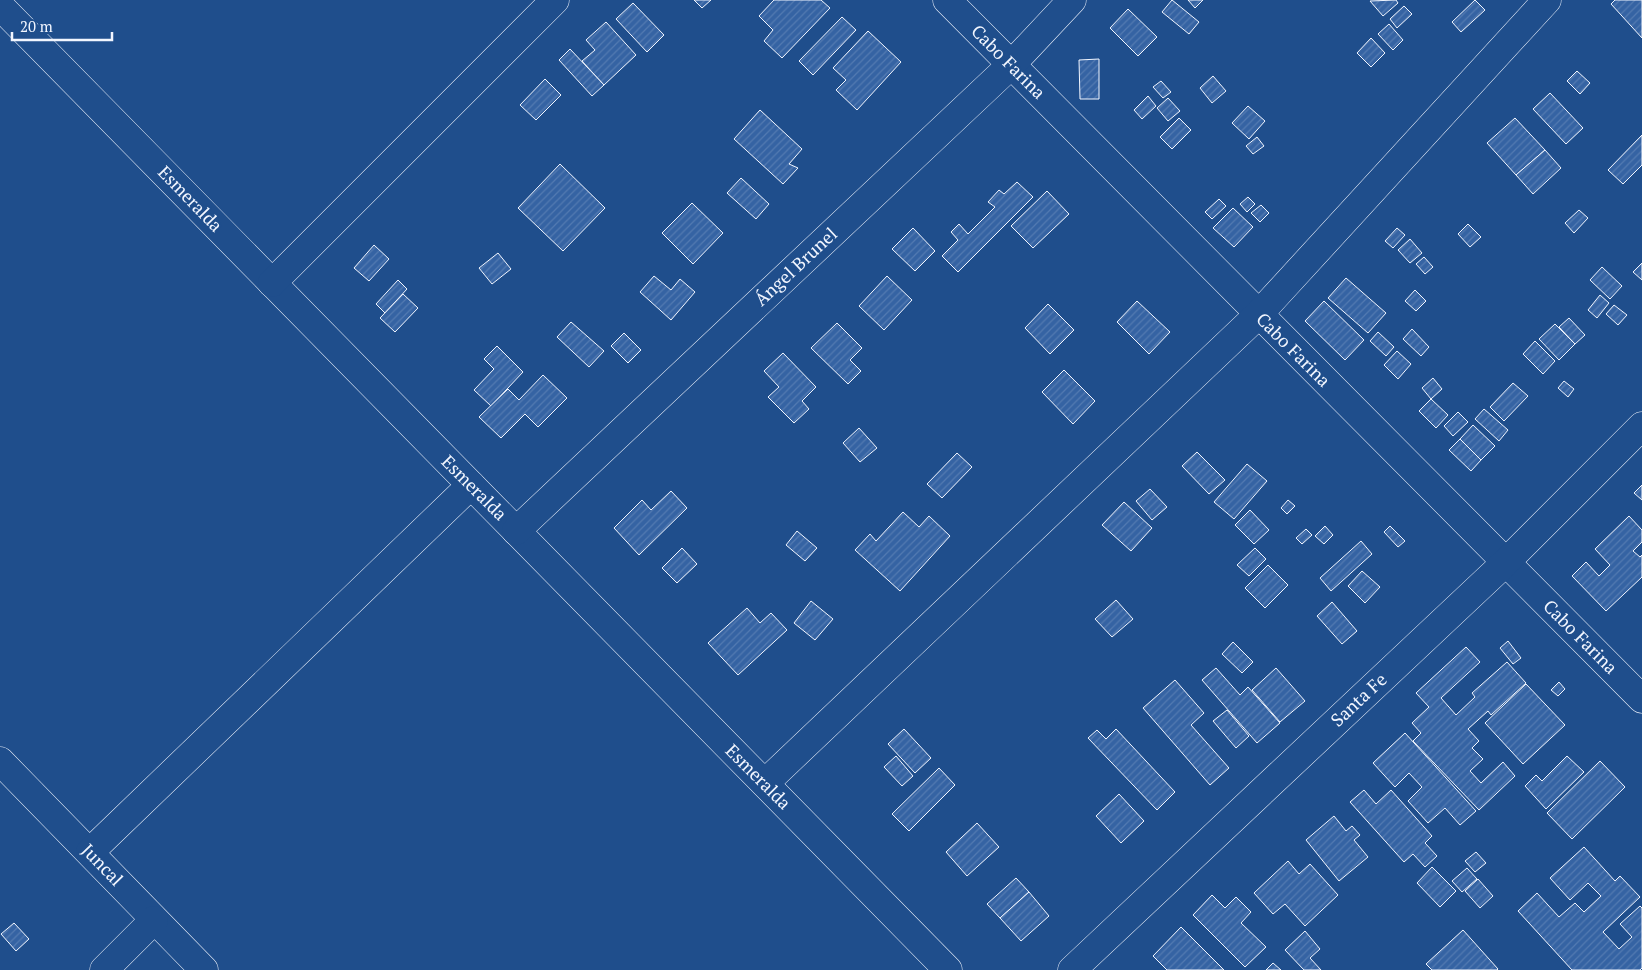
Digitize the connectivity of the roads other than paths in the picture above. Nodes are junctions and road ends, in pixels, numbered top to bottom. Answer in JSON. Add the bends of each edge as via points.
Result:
{"nodes":[{"id":1,"x":555,"y":0,"type":"edge"},
{"id":2,"x":947,"y":0,"type":"edge"},
{"id":3,"x":1072,"y":0,"type":"edge"},
{"id":4,"x":1547,"y":0,"type":"edge"},
{"id":5,"x":0,"y":6,"type":"edge"},
{"id":6,"x":1010,"y":64,"type":"junction"},
{"id":7,"x":272,"y":283,"type":"junction"},
{"id":8,"x":1258,"y":315,"type":"junction"},
{"id":9,"x":1642,"y":426,"type":"edge"},
{"id":10,"x":471,"y":485,"type":"junction"},
{"id":11,"x":516,"y":531,"type":"junction"},
{"id":12,"x":1505,"y":563,"type":"junction"},
{"id":13,"x":1642,"y":699,"type":"edge"},
{"id":14,"x":0,"y":761,"type":"edge"},
{"id":15,"x":764,"y":783,"type":"junction"},
{"id":16,"x":90,"y":852,"type":"junction"},
{"id":17,"x":154,"y":920,"type":"junction"},
{"id":18,"x":104,"y":970,"type":"edge"},
{"id":19,"x":204,"y":970,"type":"edge"},
{"id":20,"x":948,"y":970,"type":"edge"},
{"id":21,"x":1072,"y":970,"type":"edge"}],
"edges":[{"from":1,"to":7,"type":"street"},
{"from":2,"to":6,"type":"street","name":"Cabo Farina"},
{"from":3,"to":6,"type":"street","name":"Ángel Brunel"},
{"from":4,"to":8,"type":"street"},
{"from":5,"to":7,"type":"street","name":"Esmeralda"},
{"from":6,"to":8,"type":"street","name":"Cabo Farina"},
{"from":6,"to":11,"type":"street","name":"Ángel Brunel"},
{"from":7,"to":10,"type":"street","name":"Esmeralda"},
{"from":8,"to":12,"type":"street","name":"Cabo Farina"},
{"from":8,"to":15,"type":"street"},
{"from":9,"to":12,"type":"street","name":"Santa Fe"},
{"from":10,"to":11,"type":"street","name":"Esmeralda"},
{"from":10,"to":16,"type":"street"},
{"from":11,"to":15,"type":"street","name":"Esmeralda"},
{"from":12,"to":13,"type":"street","name":"Cabo Farina"},
{"from":12,"to":21,"type":"street","name":"Santa Fe"},
{"from":14,"to":16,"type":"street","name":"Juncal"},
{"from":15,"to":20,"type":"street","name":"Esmeralda"},
{"from":16,"to":17,"type":"street","name":"Juncal"},
{"from":17,"to":18,"type":"street"},
{"from":17,"to":19,"type":"street","name":"Juncal"}]}
